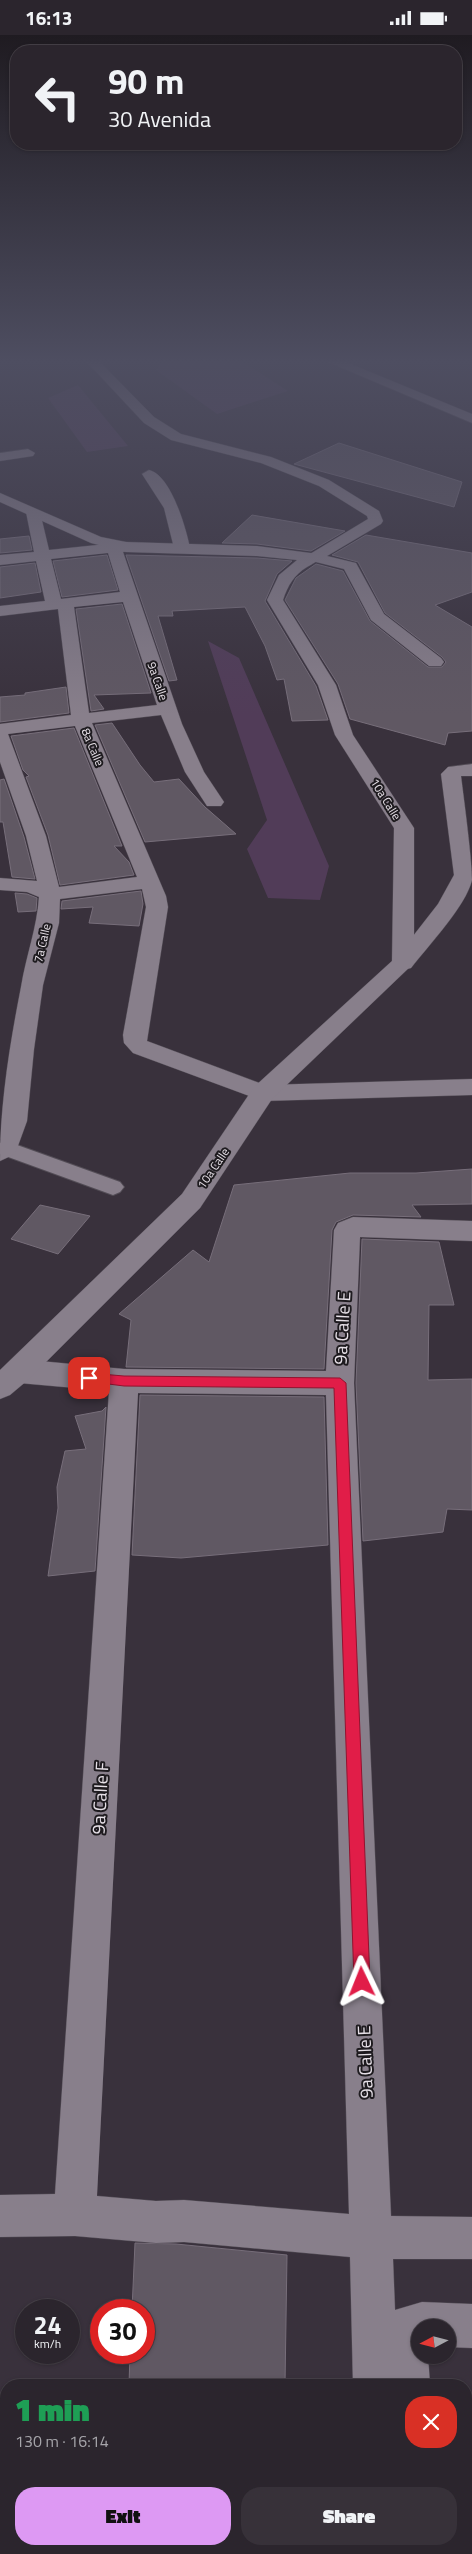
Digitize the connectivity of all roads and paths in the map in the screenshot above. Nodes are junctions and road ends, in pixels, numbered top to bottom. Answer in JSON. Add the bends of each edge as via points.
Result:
{"nodes":[{"id":1,"x":153,"y":480,"type":"edge"},
{"id":2,"x":316,"y":480,"type":"edge"},
{"id":3,"x":0,"y":497,"type":"edge"},
{"id":4,"x":33,"y":512,"type":"junction"},
{"id":5,"x":182,"y":548,"type":"junction"},
{"id":6,"x":121,"y":550,"type":"junction"},
{"id":7,"x":43,"y":555,"type":"junction"},
{"id":8,"x":313,"y":557,"type":"junction"},
{"id":9,"x":0,"y":560,"type":"edge"},
{"id":10,"x":129,"y":596,"type":"junction"},
{"id":11,"x":59,"y":604,"type":"junction"},
{"id":12,"x":0,"y":611,"type":"edge"},
{"id":13,"x":435,"y":662,"type":"dead end"},
{"id":14,"x":168,"y":709,"type":"junction"},
{"id":15,"x":81,"y":719,"type":"junction"},
{"id":16,"x":0,"y":729,"type":"edge"},
{"id":17,"x":0,"y":736,"type":"edge"},
{"id":18,"x":472,"y":770,"type":"edge"},
{"id":19,"x":214,"y":802,"type":"dead end"},
{"id":20,"x":468,"y":882,"type":"edge"},
{"id":21,"x":0,"y":884,"type":"edge"},
{"id":22,"x":153,"y":889,"type":"junction"},
{"id":23,"x":50,"y":894,"type":"junction"},
{"id":24,"x":403,"y":963,"type":"junction"},
{"id":25,"x":472,"y":1087,"type":"edge"},
{"id":26,"x":263,"y":1093,"type":"junction"},
{"id":27,"x":8,"y":1094,"type":"edge"},
{"id":28,"x":3,"y":1150,"type":"edge"},
{"id":29,"x":113,"y":1187,"type":"dead end"},
{"id":30,"x":472,"y":1231,"type":"edge"},
{"id":31,"x":10,"y":1379,"type":"edge"},
{"id":32,"x":124,"y":1381,"type":"junction"},
{"id":33,"x":340,"y":1383,"type":"junction"},
{"id":34,"x":75,"y":2215,"type":"junction"},
{"id":35,"x":0,"y":2216,"type":"edge"},
{"id":36,"x":371,"y":2237,"type":"junction"},
{"id":37,"x":472,"y":2238,"type":"edge"},
{"id":38,"x":472,"y":2326,"type":"edge"},
{"id":39,"x":376,"y":2379,"type":"edge"},
{"id":40,"x":407,"y":2379,"type":"edge"}],
"edges":[{"from":1,"to":5,"type":"street","via":[[165,493],[172,509]]},
{"from":2,"to":8,"type":"street","name":"10a Calle","via":[[345,494],[374,514],[376,521]]},
{"from":3,"to":4,"type":"street"},
{"from":4,"to":6,"type":"street"},
{"from":4,"to":7,"type":"street","name":"8a Calle"},
{"from":5,"to":6,"type":"street"},
{"from":5,"to":8,"type":"street"},
{"from":6,"to":7,"type":"street"},
{"from":6,"to":10,"type":"street","name":"9a Calle"},
{"from":7,"to":9,"type":"street"},
{"from":7,"to":11,"type":"street","name":"8a Calle"},
{"from":8,"to":13,"type":"street","via":[[350,566],[377,617]]},
{"from":8,"to":24,"type":"street","name":"10a Calle","via":[[294,568],[280,582],[275,600],[327,685],[344,735],[404,828]]},
{"from":10,"to":11,"type":"street"},
{"from":10,"to":14,"type":"street","name":"9a Calle"},
{"from":11,"to":12,"type":"street"},
{"from":11,"to":15,"type":"street","name":"8a Calle"},
{"from":14,"to":15,"type":"street"},
{"from":14,"to":19,"type":"street","name":"9a Calle","via":[[181,747]]},
{"from":15,"to":16,"type":"street"},
{"from":15,"to":22,"type":"street","name":"8a Calle"},
{"from":17,"to":23,"type":"street","name":"7a Calle","via":[[36,836]]},
{"from":18,"to":20,"type":"street","via":[[451,774]]},
{"from":20,"to":24,"type":"street"},
{"from":21,"to":23,"type":"street","via":[[30,886]]},
{"from":22,"to":23,"type":"street"},
{"from":22,"to":26,"type":"street","name":"8a Calle","via":[[158,907],[136,1043],[140,1048]]},
{"from":23,"to":27,"type":"street","name":"7a Calle","via":[[48,923]]},
{"from":24,"to":26,"type":"street","name":"10a Calle"},
{"from":25,"to":26,"type":"street"},
{"from":26,"to":31,"type":"street","name":"10a Calle","via":[[191,1201]]},
{"from":27,"to":28,"type":"street","name":"7a Calle","via":[[15,1121]]},
{"from":28,"to":29,"type":"lane"},
{"from":30,"to":33,"type":"street","name":"9a Calle E","via":[[353,1227],[347,1230]]},
{"from":31,"to":32,"type":"street"},
{"from":32,"to":33,"type":"street"},
{"from":32,"to":34,"type":"street","name":"9a Calle F"},
{"from":33,"to":36,"type":"street","name":"9a Calle E"},
{"from":34,"to":35,"type":"street"},
{"from":34,"to":36,"type":"street"},
{"from":36,"to":37,"type":"street"},
{"from":36,"to":39,"type":"street","name":"9a Calle E"},
{"from":38,"to":40,"type":"street","via":[[422,2324],[409,2327],[404,2343]]}]}
